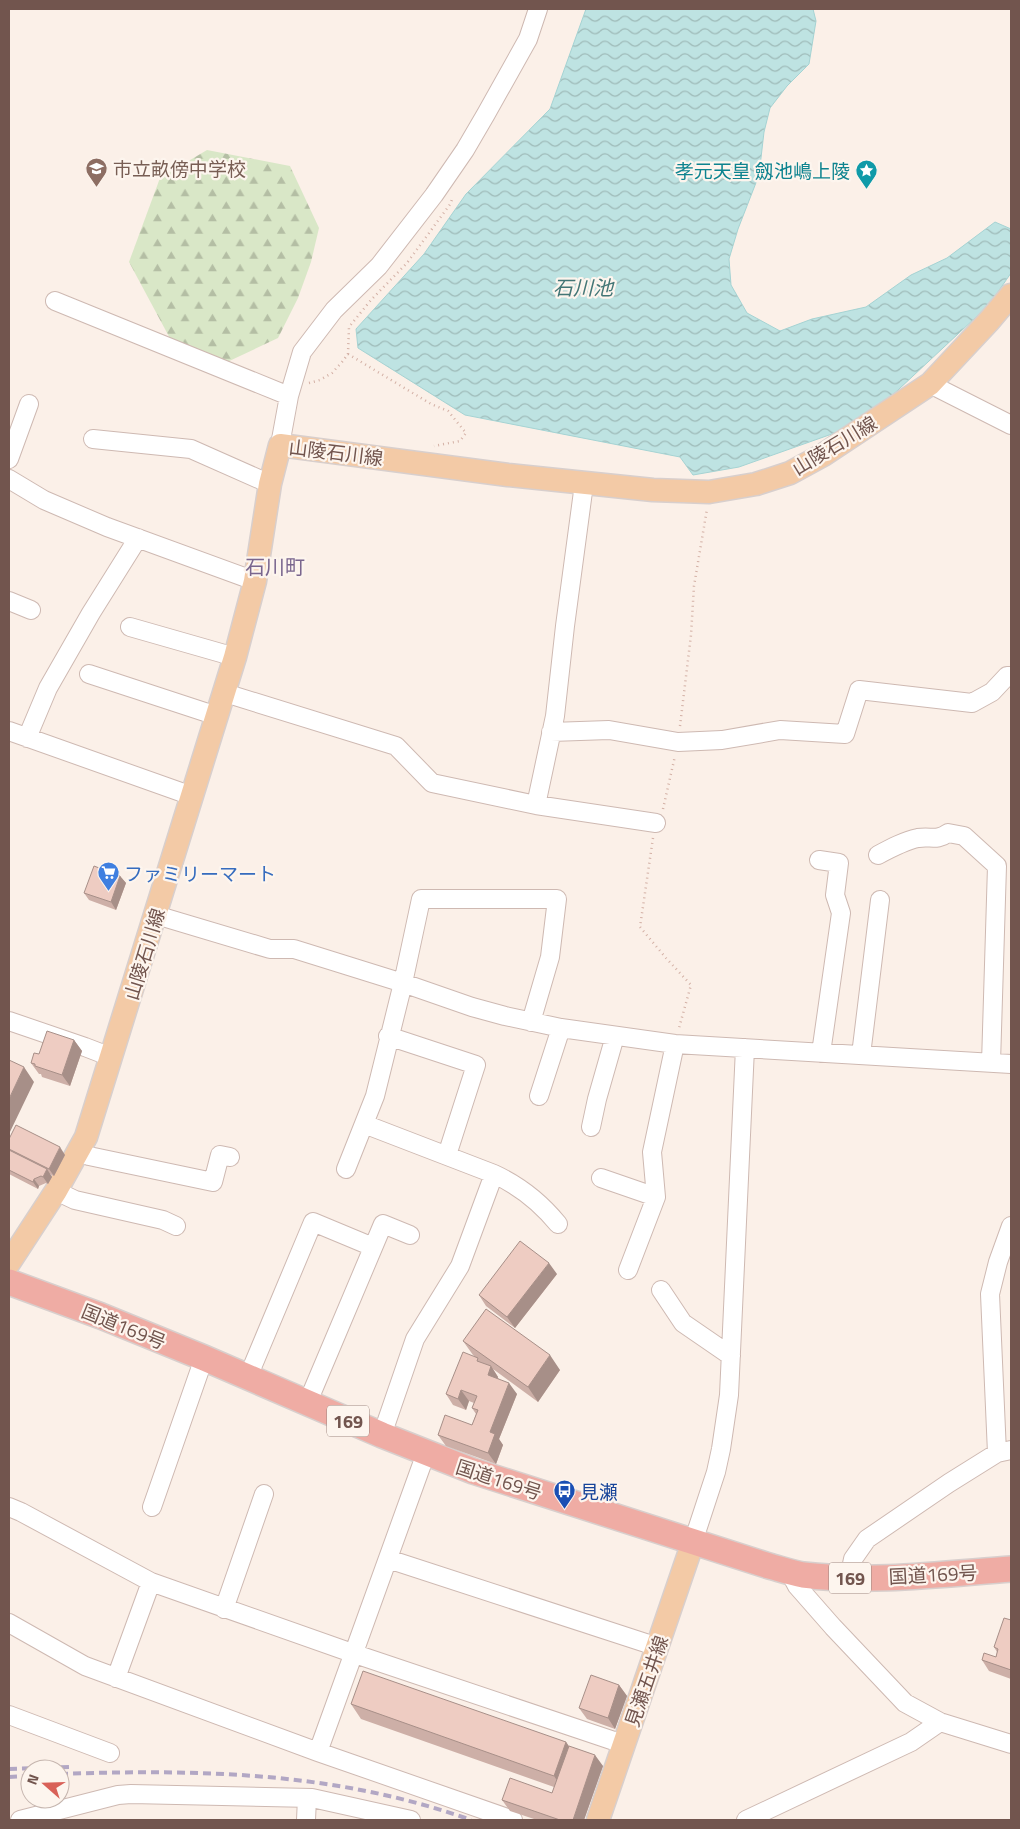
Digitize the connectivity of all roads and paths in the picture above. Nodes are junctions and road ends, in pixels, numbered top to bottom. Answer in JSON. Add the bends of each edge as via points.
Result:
{"nodes":[{"id":1,"x":539,"y":12,"type":"edge"},
{"id":2,"x":1011,"y":295,"type":"edge"},
{"id":3,"x":55,"y":301,"type":"dead end"},
{"id":4,"x":930,"y":384,"type":"junction"},
{"id":5,"x":291,"y":389,"type":"junction"},
{"id":6,"x":29,"y":404,"type":"dead end"},
{"id":7,"x":1011,"y":425,"type":"edge"},
{"id":8,"x":93,"y":439,"type":"dead end"},
{"id":9,"x":280,"y":445,"type":"junction"},
{"id":10,"x":9,"y":459,"type":"edge"},
{"id":11,"x":413,"y":462,"type":"junction"},
{"id":12,"x":9,"y":479,"type":"edge"},
{"id":13,"x":270,"y":484,"type":"junction"},
{"id":14,"x":584,"y":484,"type":"junction"},
{"id":15,"x":709,"y":492,"type":"junction"},
{"id":16,"x":138,"y":538,"type":"junction"},
{"id":17,"x":255,"y":581,"type":"junction"},
{"id":18,"x":9,"y":601,"type":"edge"},
{"id":19,"x":31,"y":610,"type":"dead end"},
{"id":20,"x":130,"y":627,"type":"dead end"},
{"id":21,"x":235,"y":656,"type":"junction"},
{"id":22,"x":89,"y":674,"type":"dead end"},
{"id":23,"x":1011,"y":676,"type":"edge"},
{"id":24,"x":225,"y":693,"type":"junction"},
{"id":25,"x":217,"y":716,"type":"junction"},
{"id":26,"x":9,"y":731,"type":"edge"},
{"id":27,"x":551,"y":732,"type":"junction"},
{"id":28,"x":27,"y":738,"type":"junction"},
{"id":29,"x":678,"y":742,"type":"junction"},
{"id":30,"x":192,"y":796,"type":"junction"},
{"id":31,"x":536,"y":805,"type":"junction"},
{"id":32,"x":656,"y":823,"type":"junction"},
{"id":33,"x":878,"y":855,"type":"dead end"},
{"id":34,"x":819,"y":860,"type":"dead end"},
{"id":35,"x":880,"y":900,"type":"dead end"},
{"id":36,"x":156,"y":915,"type":"junction"},
{"id":37,"x":403,"y":983,"type":"junction"},
{"id":38,"x":9,"y":1021,"type":"edge"},
{"id":39,"x":531,"y":1022,"type":"junction"},
{"id":40,"x":561,"y":1028,"type":"junction"},
{"id":41,"x":388,"y":1036,"type":"junction"},
{"id":42,"x":615,"y":1036,"type":"junction"},
{"id":43,"x":675,"y":1044,"type":"junction"},
{"id":44,"x":745,"y":1048,"type":"junction"},
{"id":45,"x":821,"y":1053,"type":"junction"},
{"id":46,"x":861,"y":1055,"type":"junction"},
{"id":47,"x":111,"y":1057,"type":"junction"},
{"id":48,"x":991,"y":1063,"type":"junction"},
{"id":49,"x":1011,"y":1064,"type":"edge"},
{"id":50,"x":539,"y":1096,"type":"dead end"},
{"id":51,"x":364,"y":1124,"type":"junction"},
{"id":52,"x":591,"y":1127,"type":"dead end"},
{"id":53,"x":78,"y":1152,"type":"junction"},
{"id":54,"x":448,"y":1155,"type":"junction"},
{"id":55,"x":230,"y":1157,"type":"dead end"},
{"id":56,"x":346,"y":1169,"type":"dead end"},
{"id":57,"x":494,"y":1174,"type":"junction"},
{"id":58,"x":601,"y":1178,"type":"dead end"},
{"id":59,"x":56,"y":1191,"type":"junction"},
{"id":60,"x":656,"y":1197,"type":"junction"},
{"id":61,"x":558,"y":1224,"type":"dead end"},
{"id":62,"x":176,"y":1226,"type":"dead end"},
{"id":63,"x":1011,"y":1226,"type":"edge"},
{"id":64,"x":410,"y":1234,"type":"dead end"},
{"id":65,"x":373,"y":1247,"type":"junction"},
{"id":66,"x":9,"y":1263,"type":"edge"},
{"id":67,"x":628,"y":1270,"type":"dead end"},
{"id":68,"x":9,"y":1282,"type":"edge"},
{"id":69,"x":661,"y":1290,"type":"dead end"},
{"id":70,"x":731,"y":1356,"type":"junction"},
{"id":71,"x":204,"y":1358,"type":"junction"},
{"id":72,"x":248,"y":1377,"type":"junction"},
{"id":73,"x":307,"y":1404,"type":"junction"},
{"id":74,"x":382,"y":1435,"type":"junction"},
{"id":75,"x":1004,"y":1452,"type":"edge"},
{"id":76,"x":426,"y":1453,"type":"junction"},
{"id":77,"x":264,"y":1494,"type":"dead end"},
{"id":78,"x":9,"y":1507,"type":"edge"},
{"id":79,"x":152,"y":1507,"type":"dead end"},
{"id":80,"x":693,"y":1542,"type":"junction"},
{"id":81,"x":388,"y":1559,"type":"junction"},
{"id":82,"x":1011,"y":1569,"type":"edge"},
{"id":83,"x":789,"y":1571,"type":"junction"},
{"id":84,"x":849,"y":1578,"type":"junction"},
{"id":85,"x":151,"y":1582,"type":"junction"},
{"id":86,"x":224,"y":1609,"type":"junction"},
{"id":87,"x":9,"y":1623,"type":"edge"},
{"id":88,"x":658,"y":1647,"type":"junction"},
{"id":89,"x":355,"y":1654,"type":"junction"},
{"id":90,"x":116,"y":1678,"type":"junction"},
{"id":91,"x":9,"y":1715,"type":"edge"},
{"id":92,"x":940,"y":1722,"type":"junction"},
{"id":93,"x":623,"y":1744,"type":"junction"},
{"id":94,"x":1011,"y":1744,"type":"edge"},
{"id":95,"x":318,"y":1752,"type":"junction"},
{"id":96,"x":110,"y":1753,"type":"dead end"},
{"id":97,"x":308,"y":1798,"type":"junction"},
{"id":98,"x":69,"y":1814,"type":"edge"},
{"id":99,"x":20,"y":1820,"type":"edge"},
{"id":100,"x":306,"y":1820,"type":"edge"},
{"id":101,"x":411,"y":1820,"type":"edge"},
{"id":102,"x":513,"y":1820,"type":"edge"},
{"id":103,"x":598,"y":1820,"type":"edge"},
{"id":104,"x":746,"y":1820,"type":"edge"}],
"edges":[{"from":1,"to":5,"type":"street","via":[[528,39],[434,196],[380,266],[334,310],[302,352]]},
{"from":2,"to":4,"type":"main road","name":"山陵石川線"},
{"from":3,"to":5,"type":"street"},
{"from":4,"to":7,"type":"street"},
{"from":4,"to":15,"type":"main road","name":"山陵石川線","via":[[823,455],[790,472],[756,484]]},
{"from":5,"to":9,"type":"street"},
{"from":5,"to":11,"type":"path","via":[[332,373],[348,354],[448,411],[466,433],[460,441],[424,447]]},
{"from":6,"to":10,"type":"street"},
{"from":8,"to":13,"type":"street","via":[[191,449]]},
{"from":9,"to":11,"type":"main road","name":"山陵石川線"},
{"from":9,"to":13,"type":"main road","name":"山陵石川線"},
{"from":11,"to":14,"type":"main road","name":"山陵石川線"},
{"from":12,"to":16,"type":"street","via":[[44,500]]},
{"from":13,"to":17,"type":"main road","name":"山陵石川線"},
{"from":14,"to":15,"type":"main road","name":"山陵石川線"},
{"from":14,"to":27,"type":"street"},
{"from":15,"to":29,"type":"path","via":[[694,586]]},
{"from":16,"to":17,"type":"street"},
{"from":16,"to":28,"type":"street","via":[[48,688]]},
{"from":17,"to":21,"type":"main road","name":"山陵石川線"},
{"from":18,"to":19,"type":"street"},
{"from":20,"to":21,"type":"street"},
{"from":21,"to":24,"type":"main road","name":"山陵石川線"},
{"from":22,"to":25,"type":"street"},
{"from":23,"to":29,"type":"street","via":[[972,703],[859,690],[845,734],[780,730],[722,740]]},
{"from":24,"to":25,"type":"main road","name":"山陵石川線"},
{"from":24,"to":31,"type":"street","via":[[396,746],[432,783]]},
{"from":25,"to":30,"type":"main road","name":"山陵石川線"},
{"from":26,"to":28,"type":"street"},
{"from":27,"to":29,"type":"street","via":[[609,730]]},
{"from":27,"to":31,"type":"street"},
{"from":28,"to":30,"type":"street"},
{"from":29,"to":32,"type":"path","via":[[664,806]]},
{"from":30,"to":36,"type":"main road","name":"山陵石川線"},
{"from":31,"to":32,"type":"street"},
{"from":32,"to":43,"type":"path","via":[[640,927],[691,985]]},
{"from":33,"to":48,"type":"street","via":[[901,843],[920,838],[942,838],[948,833],[964,836],[997,866]]},
{"from":34,"to":45,"type":"street","via":[[839,863],[835,895],[841,913]]},
{"from":35,"to":46,"type":"street"},
{"from":36,"to":37,"type":"street","via":[[270,948],[294,949]]},
{"from":36,"to":47,"type":"main road","name":"山陵石川線"},
{"from":37,"to":39,"type":"street","via":[[472,1007]]},
{"from":37,"to":39,"type":"street","via":[[421,898],[557,899],[550,957]]},
{"from":37,"to":41,"type":"street"},
{"from":38,"to":47,"type":"street"},
{"from":39,"to":40,"type":"street"},
{"from":40,"to":42,"type":"street"},
{"from":40,"to":50,"type":"street"},
{"from":41,"to":51,"type":"street","via":[[375,1096]]},
{"from":41,"to":54,"type":"street","via":[[476,1065]]},
{"from":42,"to":43,"type":"street"},
{"from":42,"to":52,"type":"street"},
{"from":43,"to":44,"type":"street"},
{"from":43,"to":60,"type":"street","via":[[652,1152]]},
{"from":44,"to":45,"type":"street"},
{"from":44,"to":70,"type":"street"},
{"from":45,"to":46,"type":"street"},
{"from":46,"to":48,"type":"street"},
{"from":47,"to":53,"type":"main road","name":"山陵石川線","via":[[86,1138]]},
{"from":48,"to":49,"type":"street"},
{"from":51,"to":54,"type":"street"},
{"from":51,"to":56,"type":"street"},
{"from":53,"to":55,"type":"street","via":[[213,1182],[220,1155]]},
{"from":53,"to":59,"type":"main road","name":"山陵石川線"},
{"from":54,"to":57,"type":"street"},
{"from":57,"to":61,"type":"street","via":[[543,1205]]},
{"from":57,"to":74,"type":"street","via":[[460,1266],[415,1339]]},
{"from":58,"to":60,"type":"street"},
{"from":59,"to":62,"type":"street","via":[[76,1200],[163,1220]]},
{"from":59,"to":66,"type":"main road","name":"山陵石川線"},
{"from":60,"to":67,"type":"street"},
{"from":63,"to":75,"type":"street","via":[[990,1294]]},
{"from":64,"to":65,"type":"street","via":[[383,1224]]},
{"from":65,"to":72,"type":"street","via":[[314,1222]]},
{"from":65,"to":73,"type":"street"},
{"from":68,"to":71,"type":"highway","name":"国道169号","number":"169"},
{"from":69,"to":70,"type":"street","via":[[682,1323]]},
{"from":70,"to":80,"type":"street","via":[[721,1449]]},
{"from":71,"to":72,"type":"highway","name":"国道169号","number":"169"},
{"from":71,"to":79,"type":"street"},
{"from":72,"to":73,"type":"highway","name":"国道169号","number":"169"},
{"from":73,"to":74,"type":"highway","name":"国道169号","number":"169"},
{"from":74,"to":76,"type":"highway","name":"国道169号","number":"169"},
{"from":75,"to":84,"type":"street","via":[[949,1483],[867,1539],[853,1559]]},
{"from":76,"to":80,"type":"highway","name":"国道169号","number":"169"},
{"from":76,"to":81,"type":"street"},
{"from":77,"to":86,"type":"street"},
{"from":78,"to":85,"type":"street"},
{"from":80,"to":83,"type":"highway","name":"国道169号","number":"169"},
{"from":80,"to":88,"type":"main road","name":"見瀬五井線"},
{"from":81,"to":88,"type":"street"},
{"from":81,"to":89,"type":"street"},
{"from":82,"to":84,"type":"highway","name":"国道169号","number":"169"},
{"from":83,"to":84,"type":"highway","name":"国道169号","number":"169","via":[[801,1575]]},
{"from":83,"to":92,"type":"street","via":[[797,1586],[833,1627],[905,1703]]},
{"from":85,"to":86,"type":"street"},
{"from":85,"to":90,"type":"street"},
{"from":86,"to":89,"type":"street"},
{"from":87,"to":90,"type":"street","via":[[85,1666]]},
{"from":88,"to":93,"type":"main road","name":"見瀬五井線"},
{"from":89,"to":93,"type":"street"},
{"from":89,"to":95,"type":"street"},
{"from":90,"to":95,"type":"street"},
{"from":91,"to":96,"type":"street"},
{"from":92,"to":94,"type":"street"},
{"from":92,"to":104,"type":"street","via":[[911,1742]]},
{"from":93,"to":103,"type":"main road","name":"見瀬五井線"},
{"from":95,"to":102,"type":"street"},
{"from":97,"to":98,"type":"street","via":[[130,1794],[118,1795]]},
{"from":97,"to":100,"type":"street"},
{"from":97,"to":101,"type":"street"},
{"from":98,"to":99,"type":"street"}]}
